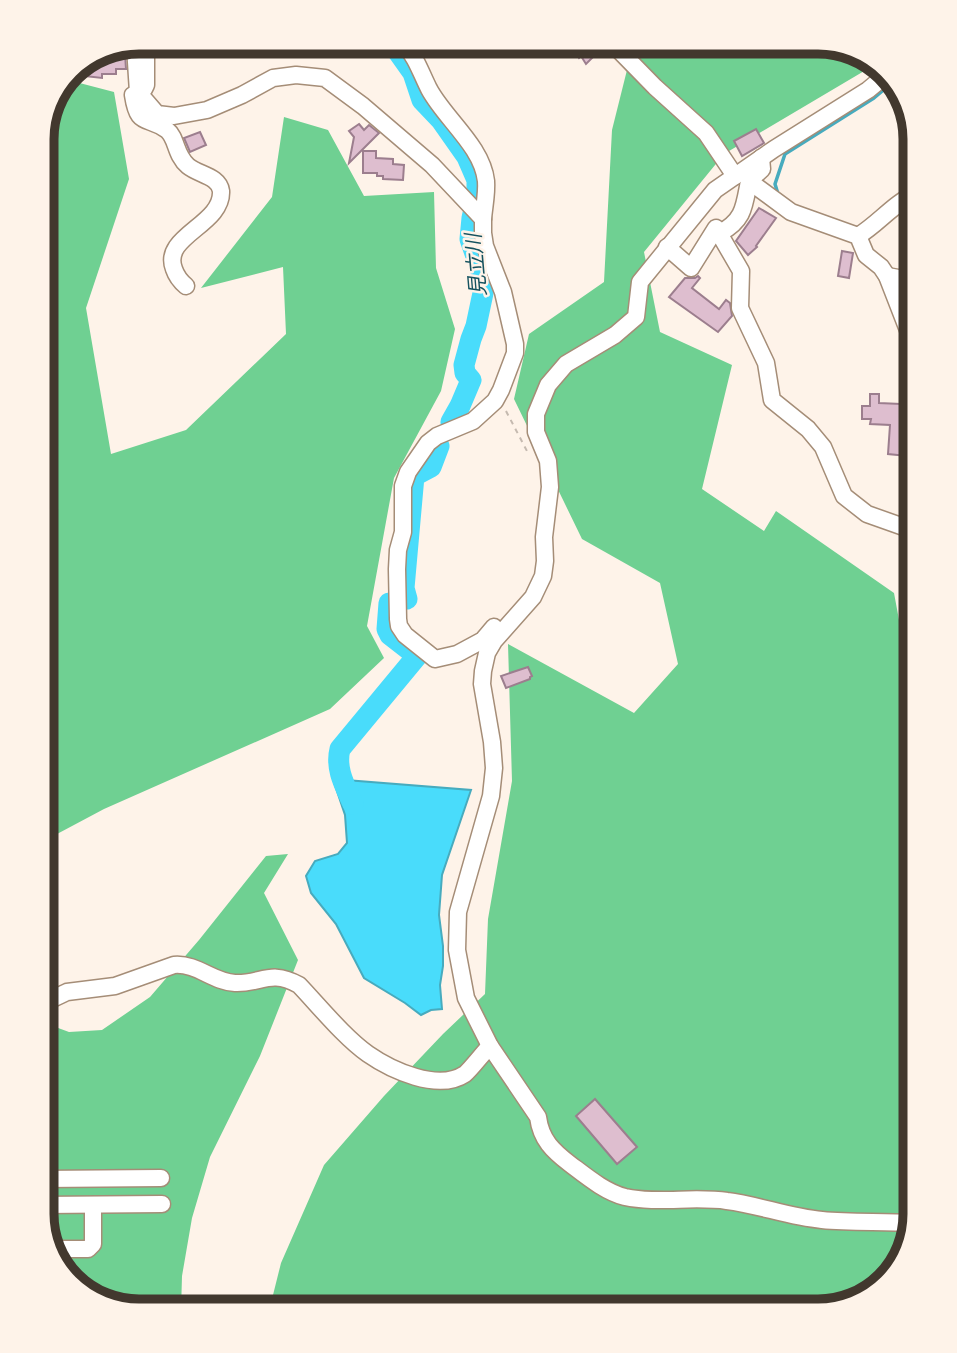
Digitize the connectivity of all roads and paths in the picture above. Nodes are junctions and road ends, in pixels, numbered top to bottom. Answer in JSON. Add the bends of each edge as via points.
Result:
{"nodes":[{"id":1,"x":136,"y":54,"type":"edge"},
{"id":2,"x":147,"y":54,"type":"edge"},
{"id":3,"x":412,"y":54,"type":"edge"},
{"id":4,"x":623,"y":54,"type":"edge"},
{"id":5,"x":880,"y":81,"type":"edge"},
{"id":6,"x":138,"y":92,"type":"junction"},
{"id":7,"x":742,"y":178,"type":"junction"},
{"id":8,"x":903,"y":201,"type":"edge"},
{"id":9,"x":704,"y":204,"type":"junction"},
{"id":10,"x":476,"y":212,"type":"junction"},
{"id":11,"x":718,"y":230,"type":"junction"},
{"id":12,"x":858,"y":236,"type":"junction"},
{"id":13,"x":667,"y":247,"type":"junction"},
{"id":14,"x":887,"y":276,"type":"junction"},
{"id":15,"x":903,"y":279,"type":"edge"},
{"id":16,"x":186,"y":286,"type":"dead end"},
{"id":17,"x":903,"y":317,"type":"edge"},
{"id":18,"x":501,"y":390,"type":"junction"},
{"id":19,"x":529,"y":453,"type":"dead end"},
{"id":20,"x":903,"y":527,"type":"edge"},
{"id":21,"x":509,"y":625,"type":"junction"},
{"id":22,"x":54,"y":998,"type":"edge"},
{"id":23,"x":490,"y":1046,"type":"junction"},
{"id":24,"x":161,"y":1178,"type":"dead end"},
{"id":25,"x":54,"y":1179,"type":"edge"},
{"id":26,"x":162,"y":1204,"type":"dead end"},
{"id":27,"x":54,"y":1205,"type":"edge"},
{"id":28,"x":93,"y":1205,"type":"junction"},
{"id":29,"x":902,"y":1223,"type":"edge"},
{"id":30,"x":62,"y":1249,"type":"edge"}],
"edges":[{"from":1,"to":6,"type":"street"},
{"from":2,"to":6,"type":"street","via":[[146,85]]},
{"from":3,"to":10,"type":"street","via":[[429,89],[482,167],[486,189]]},
{"from":4,"to":7,"type":"street","via":[[706,133]]},
{"from":5,"to":7,"type":"street","via":[[761,158],[762,169]]},
{"from":6,"to":10,"type":"street","via":[[157,114],[174,116],[207,110],[273,78],[325,78],[432,165]]},
{"from":6,"to":16,"type":"street","via":[[133,94],[139,115],[167,130],[187,165],[212,178],[220,188],[220,200],[212,214],[172,255],[173,268]]},
{"from":7,"to":9,"type":"street","via":[[715,190]]},
{"from":7,"to":11,"type":"street","via":[[743,209],[738,220]]},
{"from":7,"to":12,"type":"street","via":[[791,212]]},
{"from":8,"to":12,"type":"street"},
{"from":9,"to":11,"type":"street"},
{"from":9,"to":13,"type":"street"},
{"from":10,"to":18,"type":"street","via":[[515,344]]},
{"from":11,"to":13,"type":"street","via":[[691,268]]},
{"from":11,"to":20,"type":"street","via":[[741,271],[740,308],[766,363],[772,400],[823,447],[844,496],[867,514]]},
{"from":12,"to":14,"type":"street","via":[[866,256]]},
{"from":13,"to":21,"type":"street","via":[[640,282],[636,317],[566,364],[548,385],[536,414],[550,486],[545,561],[533,597]]},
{"from":14,"to":15,"type":"street"},
{"from":14,"to":17,"type":"street"},
{"from":18,"to":19,"type":"path","via":[[504,408]]},
{"from":18,"to":21,"type":"street","via":[[473,421],[428,443],[405,479],[397,607],[401,630],[435,659],[457,654],[483,640],[494,627]]},
{"from":21,"to":23,"type":"street","via":[[487,653],[483,671],[494,768],[491,796],[458,912],[457,933],[466,998]]},
{"from":22,"to":23,"type":"street","via":[[187,965],[225,982],[271,977],[292,981],[368,1054],[426,1079],[451,1080],[465,1073]]},
{"from":23,"to":29,"type":"street","via":[[538,1118],[547,1144],[612,1191],[642,1199],[729,1201],[821,1220]]},
{"from":24,"to":25,"type":"street"},
{"from":26,"to":28,"type":"street"},
{"from":27,"to":28,"type":"street"},
{"from":28,"to":30,"type":"street","via":[[93,1244]]}]}
